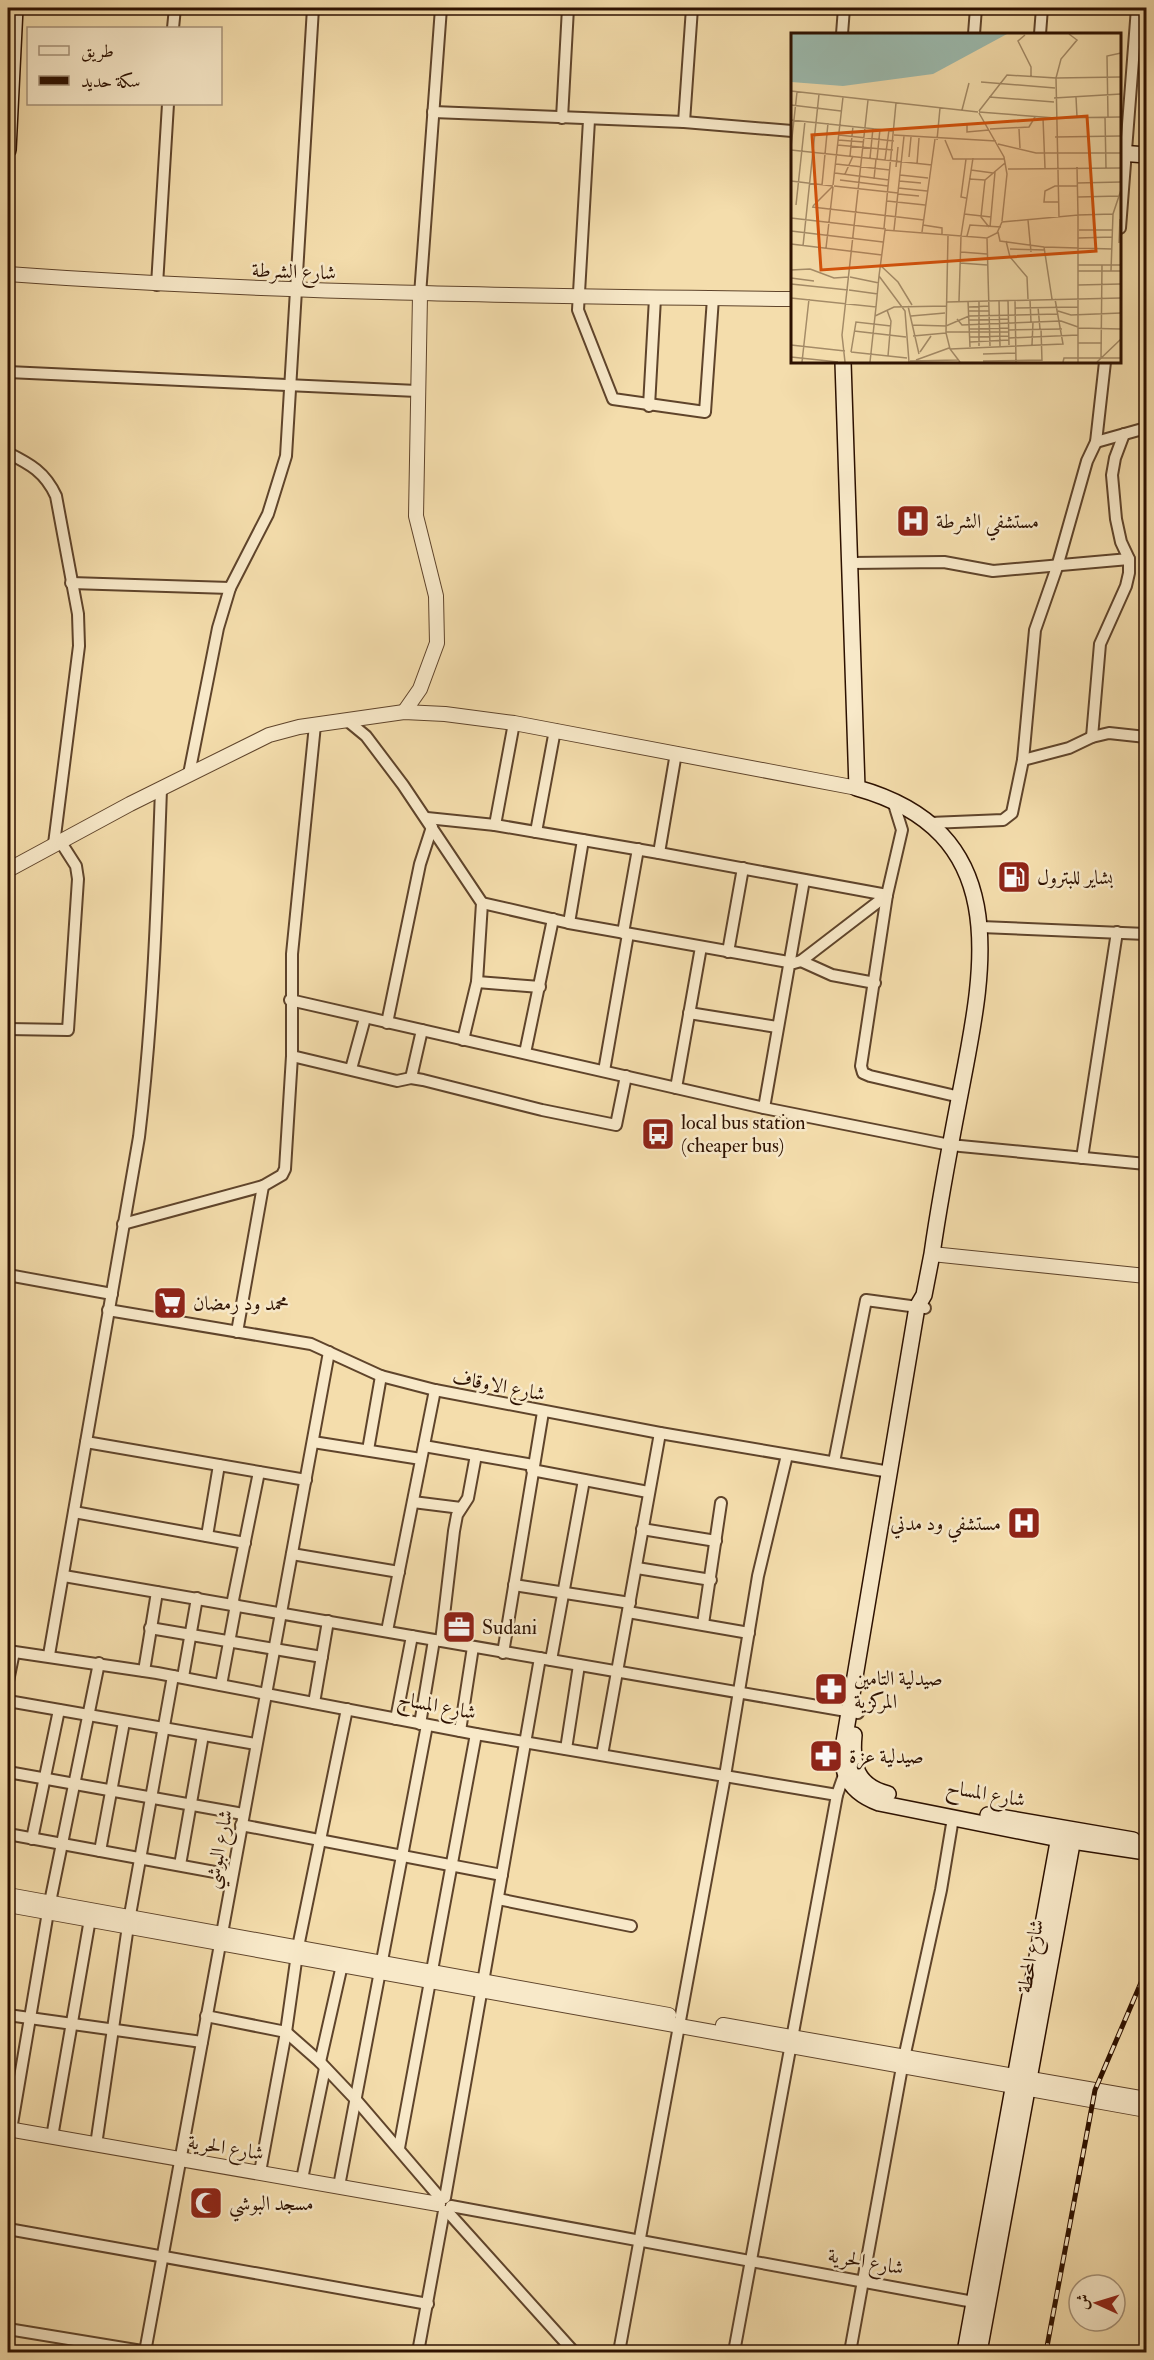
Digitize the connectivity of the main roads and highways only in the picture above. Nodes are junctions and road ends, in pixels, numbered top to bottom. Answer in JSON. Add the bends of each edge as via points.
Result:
{"nodes":[{"id":1,"x":15,"y":8,"type":"edge"},
{"id":2,"x":8,"y":150,"type":"edge"},
{"id":3,"x":1123,"y":153,"type":"edge"},
{"id":4,"x":1146,"y":154,"type":"edge"},
{"id":5,"x":843,"y":363,"type":"edge"},
{"id":6,"x":922,"y":1303,"type":"junction"},
{"id":7,"x":883,"y":1538,"type":"junction"},
{"id":8,"x":849,"y":1772,"type":"junction"},
{"id":9,"x":1067,"y":1834,"type":"junction"},
{"id":10,"x":1146,"y":1843,"type":"edge"},
{"id":11,"x":1146,"y":1852,"type":"edge"},
{"id":12,"x":980,"y":2303,"type":"junction"},
{"id":13,"x":965,"y":2352,"type":"edge"},
{"id":14,"x":979,"y":2352,"type":"edge"}],
"edges":[{"from":1,"to":2,"type":"main road"},
{"from":3,"to":4,"type":"main road"},
{"from":5,"to":6,"type":"main road","via":[[857,788],[893,800],[930,823],[967,875],[981,927],[979,978]]},
{"from":6,"to":7,"type":"main road"},
{"from":6,"to":7,"type":"main road","via":[[890,1472]]},
{"from":7,"to":8,"type":"main road","via":[[853,1713]]},
{"from":8,"to":9,"type":"main road","name":"شارع المساح","via":[[882,1793]]},
{"from":8,"to":9,"type":"main road","name":"شارع المساح","via":[[851,1786],[870,1799],[953,1818]]},
{"from":9,"to":10,"type":"main road"},
{"from":9,"to":11,"type":"main road"},
{"from":9,"to":12,"type":"main road","name":"شارع المحطة"},
{"from":12,"to":13,"type":"main road"},
{"from":12,"to":14,"type":"main road"}]}
